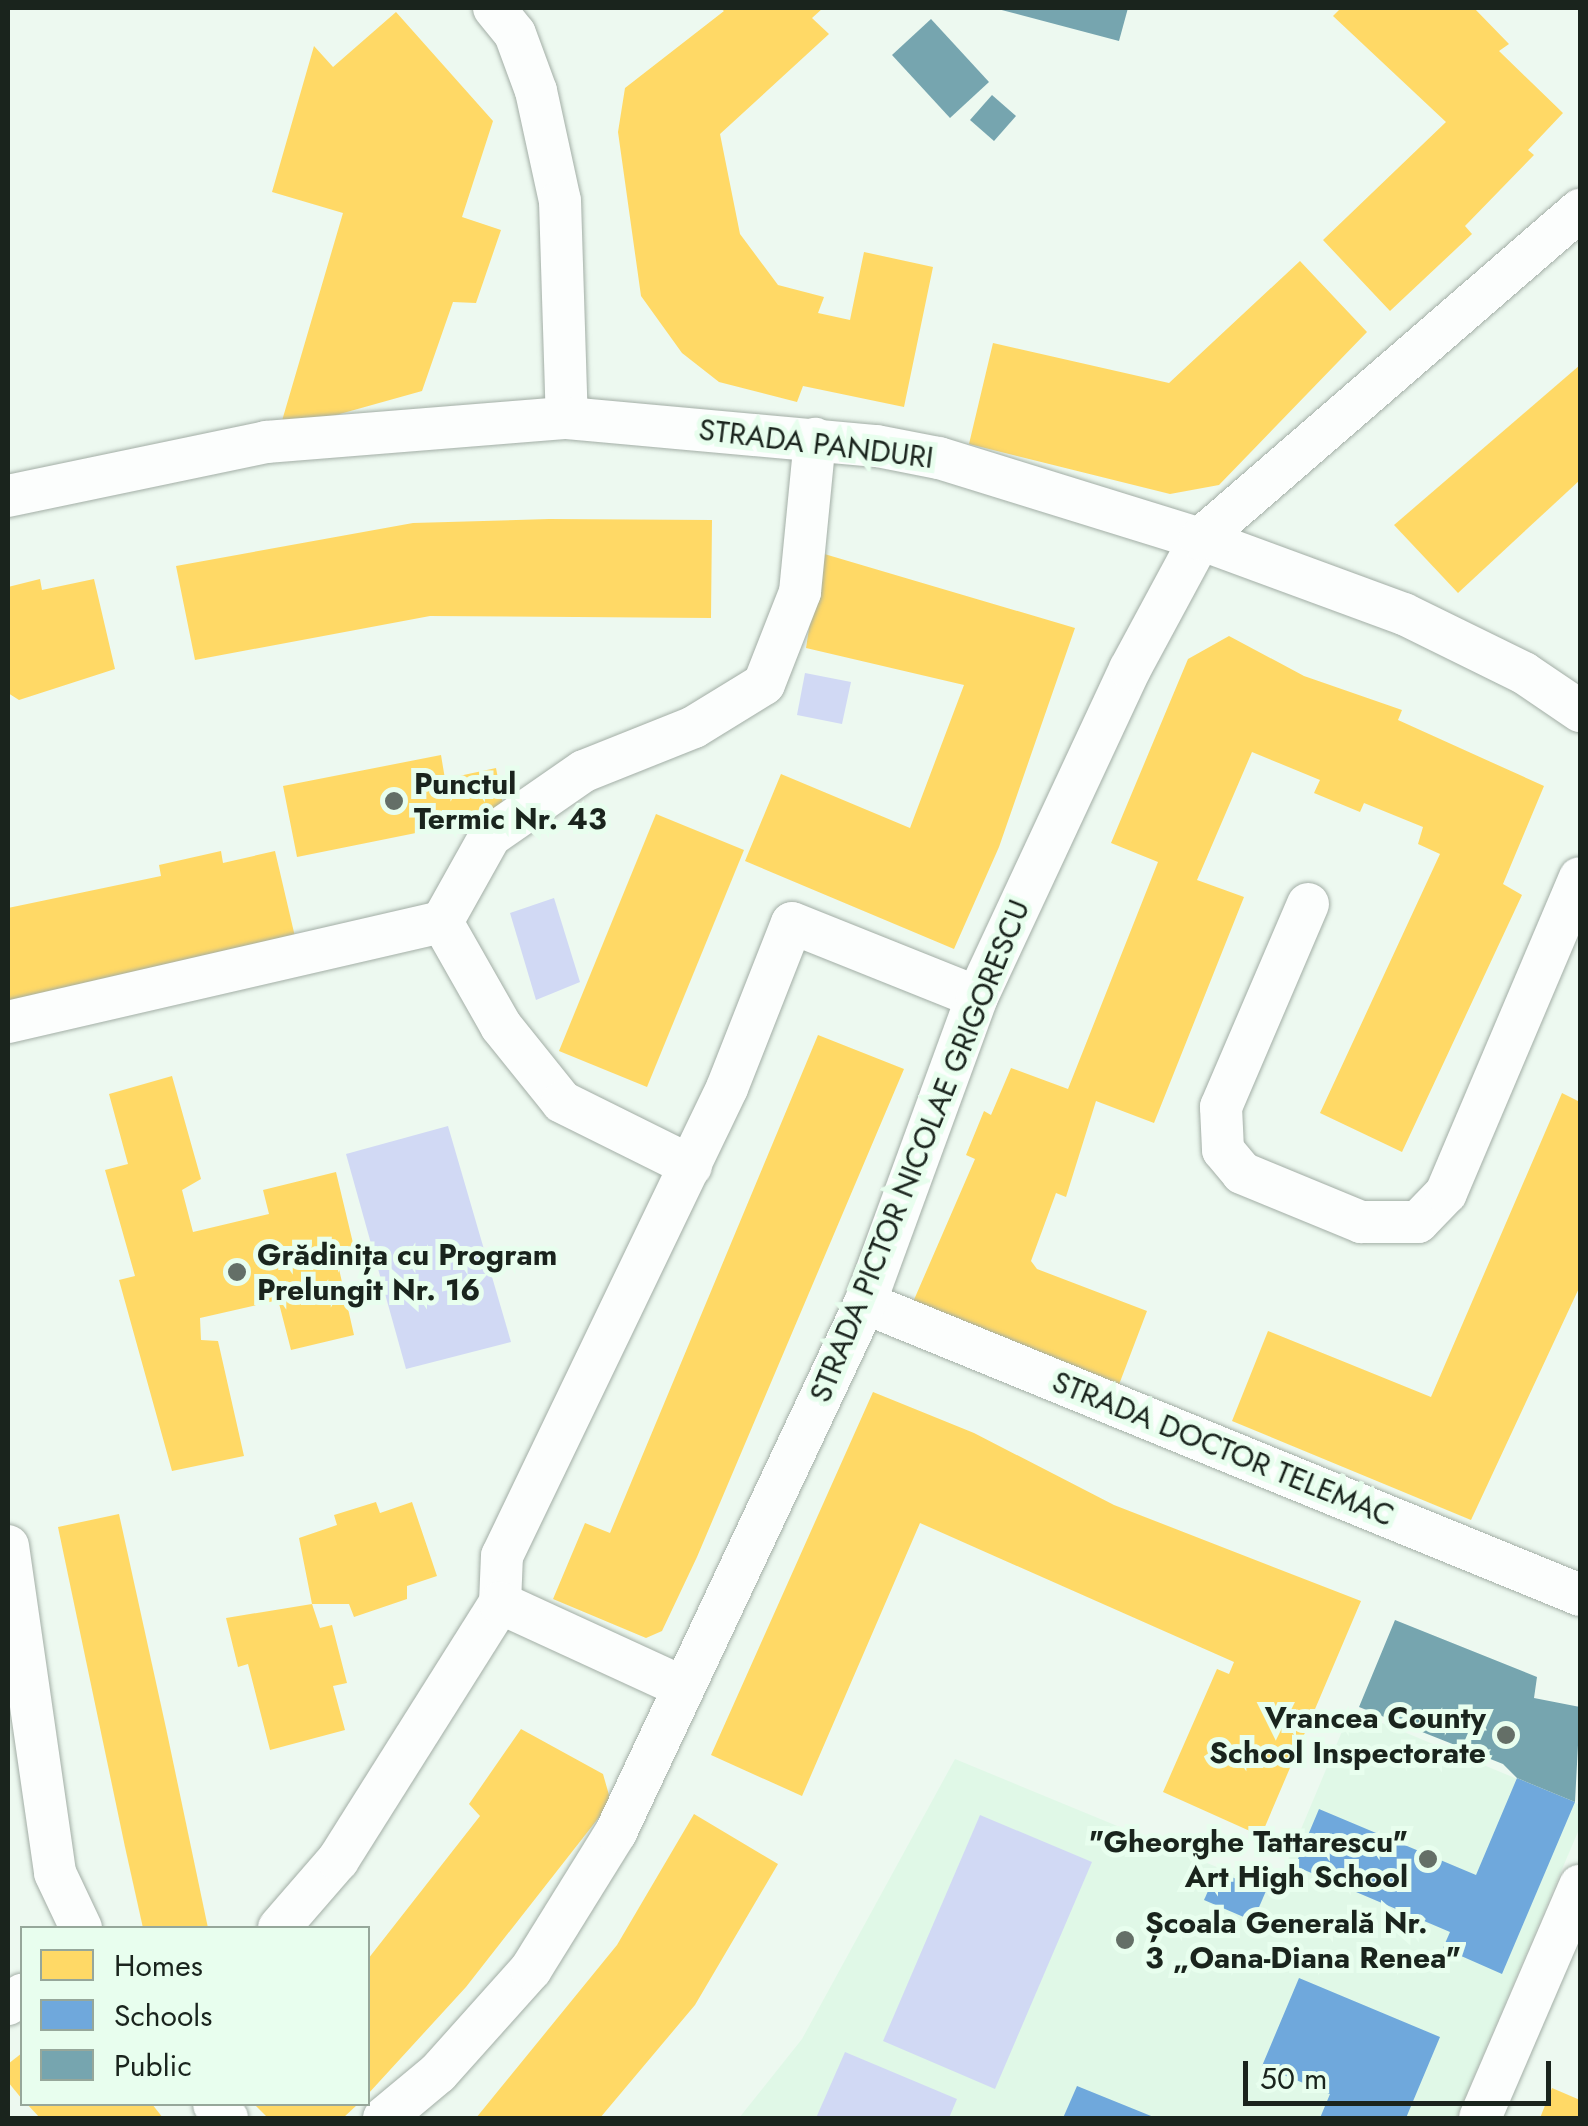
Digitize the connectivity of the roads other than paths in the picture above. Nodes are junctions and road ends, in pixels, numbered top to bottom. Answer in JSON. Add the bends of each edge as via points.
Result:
{"nodes":[{"id":1,"x":494,"y":8,"type":"edge"},
{"id":2,"x":1580,"y":210,"type":"edge"},
{"id":3,"x":567,"y":418,"type":"junction"},
{"id":4,"x":815,"y":439,"type":"junction"},
{"id":5,"x":8,"y":496,"type":"edge"},
{"id":6,"x":1200,"y":538,"type":"junction"},
{"id":7,"x":1580,"y":711,"type":"edge"},
{"id":8,"x":1580,"y":878,"type":"edge"},
{"id":9,"x":1308,"y":904,"type":"dead end"},
{"id":10,"x":442,"y":922,"type":"junction"},
{"id":11,"x":977,"y":997,"type":"junction"},
{"id":12,"x":8,"y":1022,"type":"edge"},
{"id":13,"x":692,"y":1166,"type":"junction"},
{"id":14,"x":865,"y":1304,"type":"junction"},
{"id":15,"x":8,"y":1546,"type":"edge"},
{"id":16,"x":1580,"y":1595,"type":"edge"},
{"id":17,"x":500,"y":1603,"type":"junction"},
{"id":18,"x":683,"y":1688,"type":"junction"},
{"id":19,"x":1580,"y":1886,"type":"edge"},
{"id":20,"x":80,"y":1926,"type":"edge"},
{"id":21,"x":281,"y":1926,"type":"edge"},
{"id":22,"x":384,"y":2118,"type":"edge"},
{"id":23,"x":1480,"y":2118,"type":"edge"}],
"edges":[{"from":1,"to":3,"type":"street","via":[[515,34],[536,91],[560,201]]},
{"from":2,"to":6,"type":"street","name":"STRADA PICTOR NICOLAE GRIGORESCU"},
{"from":3,"to":4,"type":"street","name":"STRADA PANDURI"},
{"from":3,"to":5,"type":"street","name":"STRADA PANDURI","via":[[266,442]]},
{"from":4,"to":6,"type":"street","name":"STRADA PANDURI","via":[[940,458]]},
{"from":4,"to":10,"type":"street","via":[[800,592],[764,684],[694,727],[584,771],[490,836]]},
{"from":6,"to":7,"type":"street","name":"STRADA PANDURI","via":[[1404,614],[1524,673]]},
{"from":6,"to":11,"type":"street","name":"STRADA PICTOR NICOLAE GRIGORESCU","via":[[1130,669]]},
{"from":8,"to":9,"type":"street","via":[[1446,1193],[1418,1222],[1361,1222],[1242,1173],[1222,1150],[1220,1106]]},
{"from":10,"to":12,"type":"street"},
{"from":10,"to":13,"type":"street","via":[[502,1026],[562,1102]]},
{"from":11,"to":13,"type":"street","via":[[792,923]]},
{"from":11,"to":14,"type":"street","name":"STRADA PICTOR NICOLAE GRIGORESCU"},
{"from":13,"to":17,"type":"street","via":[[502,1556]]},
{"from":14,"to":16,"type":"street","name":"STRADA DOCTOR TELEMAC"},
{"from":14,"to":18,"type":"street","name":"STRADA PICTOR NICOLAE GRIGORESCU"},
{"from":15,"to":20,"type":"street","via":[[55,1873]]},
{"from":17,"to":18,"type":"street"},
{"from":17,"to":21,"type":"street","via":[[338,1860]]},
{"from":18,"to":22,"type":"street","name":"STRADA PICTOR NICOLAE GRIGORESCU","via":[[616,1832],[530,1969],[438,2073]]},
{"from":19,"to":23,"type":"street"}]}
